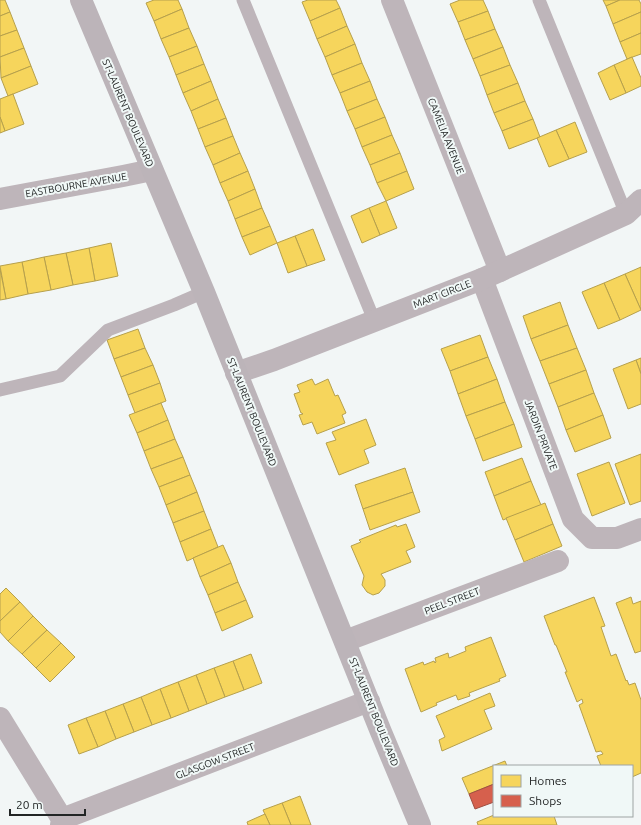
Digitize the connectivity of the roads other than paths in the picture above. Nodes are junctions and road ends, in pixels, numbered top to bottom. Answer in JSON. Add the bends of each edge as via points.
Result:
{"nodes":[{"id":1,"x":81,"y":0,"type":"edge"},
{"id":2,"x":243,"y":0,"type":"edge"},
{"id":3,"x":392,"y":0,"type":"edge"},
{"id":4,"x":539,"y":0,"type":"edge"},
{"id":5,"x":152,"y":170,"type":"junction"},
{"id":6,"x":0,"y":199,"type":"edge"},
{"id":7,"x":634,"y":207,"type":"edge"},
{"id":8,"x":491,"y":275,"type":"junction"},
{"id":9,"x":204,"y":292,"type":"junction"},
{"id":10,"x":374,"y":320,"type":"junction"},
{"id":11,"x":236,"y":373,"type":"junction"},
{"id":12,"x":0,"y":390,"type":"edge"},
{"id":13,"x":641,"y":529,"type":"edge"},
{"id":14,"x":558,"y":561,"type":"dead end"},
{"id":15,"x":345,"y":641,"type":"junction"},
{"id":16,"x":369,"y":701,"type":"junction"},
{"id":17,"x":0,"y":718,"type":"edge"},
{"id":18,"x":62,"y":822,"type":"edge"},
{"id":19,"x":420,"y":825,"type":"edge"}],
"edges":[{"from":1,"to":5,"type":"street","name":"ST-LAURENT BOULEVARD"},
{"from":2,"to":10,"type":"lane"},
{"from":3,"to":8,"type":"street","name":"CAMELIA AVENUE"},
{"from":4,"to":7,"type":"lane"},
{"from":5,"to":6,"type":"street","name":"EASTBOURNE AVENUE"},
{"from":5,"to":9,"type":"street","name":"ST-LAURENT BOULEVARD"},
{"from":7,"to":8,"type":"street","name":"MART CIRCLE"},
{"from":8,"to":10,"type":"street","name":"MART CIRCLE"},
{"from":8,"to":13,"type":"street","name":"JARDIN PRIVATE","via":[[573,519],[592,538],[617,538]]},
{"from":9,"to":11,"type":"street","name":"ST-LAURENT BOULEVARD"},
{"from":9,"to":12,"type":"lane","via":[[108,330],[60,376]]},
{"from":10,"to":11,"type":"street","name":"MART CIRCLE"},
{"from":11,"to":15,"type":"street","name":"ST-LAURENT BOULEVARD"},
{"from":14,"to":15,"type":"street","name":"PEEL STREET"},
{"from":15,"to":16,"type":"street","name":"ST-LAURENT BOULEVARD"},
{"from":16,"to":18,"type":"street","name":"GLASGOW STREET"},
{"from":16,"to":19,"type":"street","name":"ST-LAURENT BOULEVARD"},
{"from":17,"to":18,"type":"street"}]}
